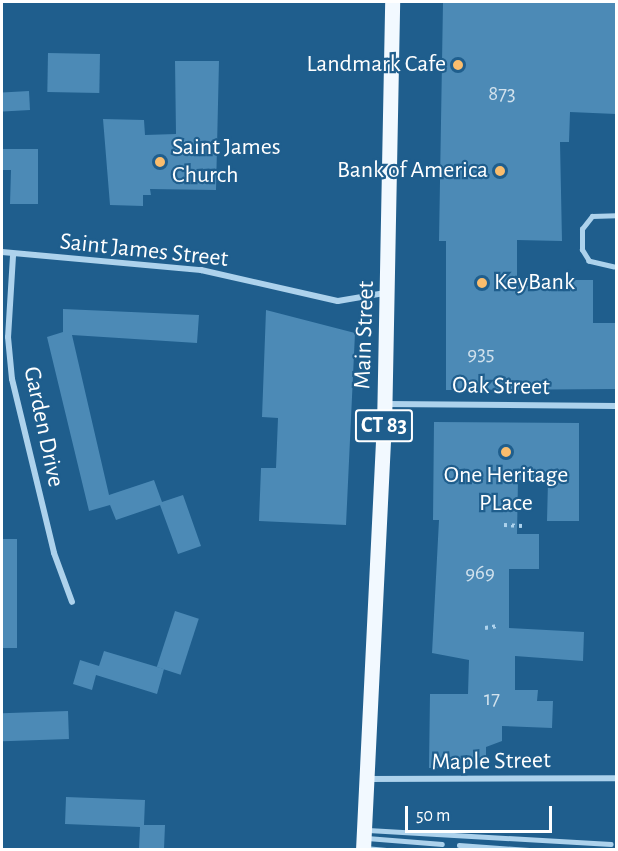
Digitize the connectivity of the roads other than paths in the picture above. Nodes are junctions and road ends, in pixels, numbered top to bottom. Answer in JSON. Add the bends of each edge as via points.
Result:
{"nodes":[{"id":1,"x":392,"y":2,"type":"edge"},
{"id":2,"x":616,"y":215,"type":"edge"},
{"id":3,"x":2,"y":252,"type":"edge"},
{"id":4,"x":13,"y":256,"type":"junction"},
{"id":5,"x":614,"y":267,"type":"dead end"},
{"id":6,"x":388,"y":292,"type":"junction"},
{"id":7,"x":385,"y":404,"type":"junction"},
{"id":8,"x":616,"y":406,"type":"edge"},
{"id":9,"x":72,"y":602,"type":"dead end"},
{"id":10,"x":616,"y":778,"type":"edge"},
{"id":11,"x":366,"y":779,"type":"junction"},
{"id":12,"x":363,"y":841,"type":"edge"},
{"id":13,"x":442,"y":844,"type":"dead end"},
{"id":14,"x":611,"y":844,"type":"dead end"},
{"id":15,"x":459,"y":845,"type":"dead end"},
{"id":16,"x":386,"y":849,"type":"edge"},
{"id":17,"x":529,"y":849,"type":"edge"}],
"edges":[{"from":1,"to":6,"type":"main road","name":"Main Street","number":"CT 83"},
{"from":2,"to":5,"type":"lane","via":[[592,216],[582,229],[582,250],[589,261]]},
{"from":3,"to":4,"type":"street","name":"Saint James Street"},
{"from":4,"to":6,"type":"street","name":"Saint James Street","via":[[201,270],[338,301]]},
{"from":4,"to":9,"type":"street","name":"Garden Drive","via":[[12,379],[54,553]]},
{"from":6,"to":7,"type":"main road","name":"Main Street","number":"CT 83"},
{"from":7,"to":8,"type":"street","name":"Oak Street"},
{"from":7,"to":11,"type":"main road","name":"Main Street","number":"CT 83"},
{"from":10,"to":11,"type":"street","name":"Maple Street"},
{"from":11,"to":12,"type":"main road","name":"Main Street","number":"CT 83"},
{"from":12,"to":13,"type":"lane"},
{"from":12,"to":14,"type":"lane"},
{"from":12,"to":16,"type":"lane"},
{"from":15,"to":17,"type":"lane"}]}
